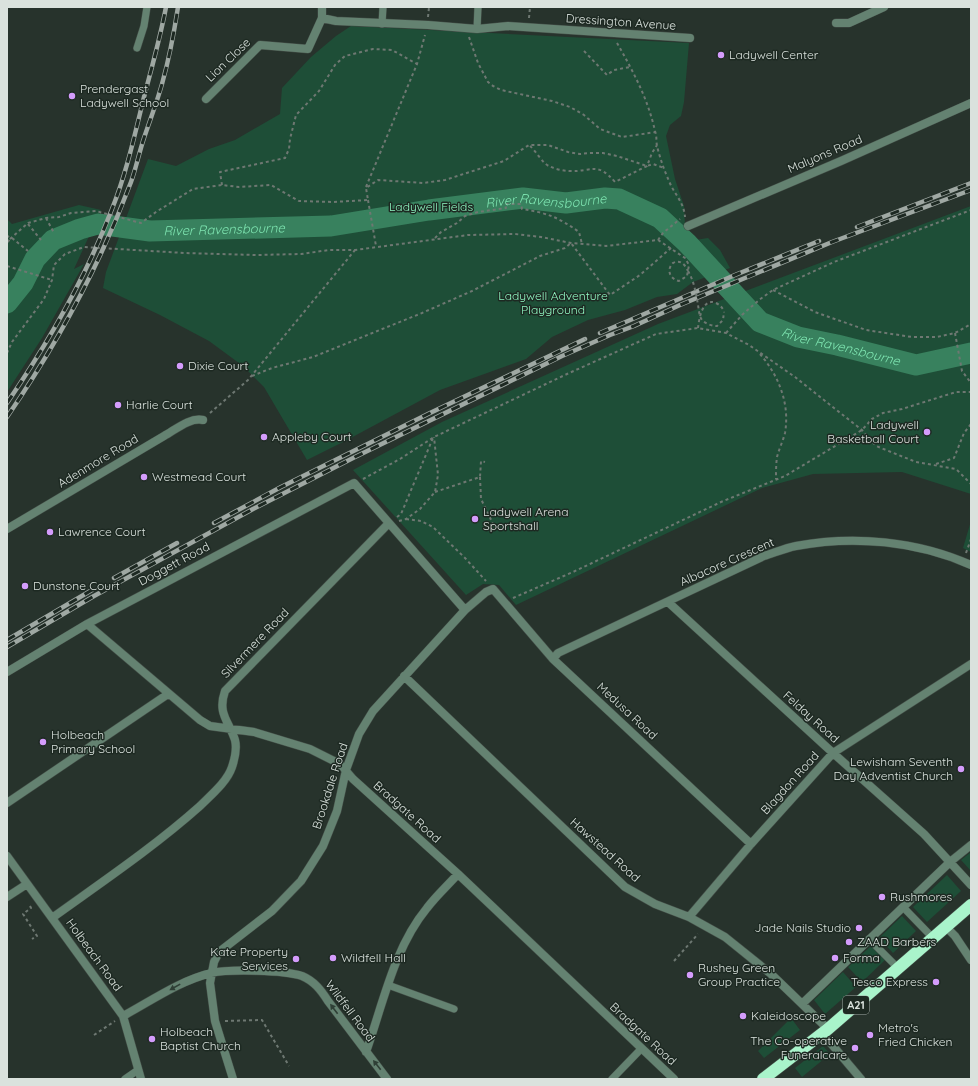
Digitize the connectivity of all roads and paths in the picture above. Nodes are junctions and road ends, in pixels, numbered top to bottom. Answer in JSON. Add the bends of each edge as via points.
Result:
{"nodes":[{"id":1,"x":147,"y":7,"type":"edge"},
{"id":2,"x":322,"y":7,"type":"edge"},
{"id":3,"x":383,"y":7,"type":"edge"},
{"id":4,"x":478,"y":7,"type":"edge"},
{"id":5,"x":884,"y":7,"type":"edge"},
{"id":6,"x":322,"y":18,"type":"junction"},
{"id":7,"x":836,"y":23,"type":"dead end"},
{"id":8,"x":382,"y":24,"type":"junction"},
{"id":9,"x":428,"y":25,"type":"junction"},
{"id":10,"x":467,"y":28,"type":"junction"},
{"id":11,"x":477,"y":29,"type":"junction"},
{"id":12,"x":612,"y":33,"type":"junction"},
{"id":13,"x":690,"y":38,"type":"dead end"},
{"id":14,"x":137,"y":48,"type":"dead end"},
{"id":15,"x":584,"y":51,"type":"dead end"},
{"id":16,"x":417,"y":64,"type":"junction"},
{"id":17,"x":631,"y":67,"type":"junction"},
{"id":18,"x":206,"y":99,"type":"dead end"},
{"id":19,"x":971,"y":103,"type":"edge"},
{"id":20,"x":656,"y":132,"type":"junction"},
{"id":21,"x":657,"y":145,"type":"junction"},
{"id":22,"x":529,"y":146,"type":"junction"},
{"id":23,"x":647,"y":166,"type":"junction"},
{"id":24,"x":664,"y":168,"type":"junction"},
{"id":25,"x":222,"y":186,"type":"junction"},
{"id":26,"x":366,"y":188,"type":"junction"},
{"id":27,"x":368,"y":201,"type":"junction"},
{"id":28,"x":971,"y":210,"type":"edge"},
{"id":29,"x":685,"y":217,"type":"dead end"},
{"id":30,"x":46,"y":218,"type":"junction"},
{"id":31,"x":679,"y":220,"type":"dead end"},
{"id":32,"x":28,"y":223,"type":"junction"},
{"id":33,"x":688,"y":226,"type":"dead end"},
{"id":34,"x":54,"y":233,"type":"dead end"},
{"id":35,"x":7,"y":235,"type":"edge"},
{"id":36,"x":11,"y":239,"type":"junction"},
{"id":37,"x":434,"y":239,"type":"junction"},
{"id":38,"x":41,"y":240,"type":"dead end"},
{"id":39,"x":658,"y":240,"type":"junction"},
{"id":40,"x":7,"y":243,"type":"edge"},
{"id":41,"x":571,"y":243,"type":"junction"},
{"id":42,"x":582,"y":244,"type":"junction"},
{"id":43,"x":376,"y":246,"type":"junction"},
{"id":44,"x":671,"y":248,"type":"junction"},
{"id":45,"x":355,"y":250,"type":"junction"},
{"id":46,"x":28,"y":251,"type":"dead end"},
{"id":47,"x":7,"y":266,"type":"edge"},
{"id":48,"x":52,"y":280,"type":"junction"},
{"id":49,"x":773,"y":290,"type":"junction"},
{"id":50,"x":971,"y":324,"type":"edge"},
{"id":51,"x":698,"y":328,"type":"junction"},
{"id":52,"x":726,"y":333,"type":"junction"},
{"id":53,"x":955,"y":334,"type":"junction"},
{"id":54,"x":758,"y":352,"type":"junction"},
{"id":55,"x":7,"y":353,"type":"edge"},
{"id":56,"x":252,"y":376,"type":"junction"},
{"id":57,"x":971,"y":383,"type":"edge"},
{"id":58,"x":971,"y":392,"type":"edge"},
{"id":59,"x":203,"y":420,"type":"joint"},
{"id":60,"x":971,"y":424,"type":"edge"},
{"id":61,"x":862,"y":430,"type":"junction"},
{"id":62,"x":434,"y":437,"type":"junction"},
{"id":63,"x":485,"y":462,"type":"dead end"},
{"id":64,"x":935,"y":464,"type":"junction"},
{"id":65,"x":480,"y":477,"type":"junction"},
{"id":66,"x":776,"y":479,"type":"junction"},
{"id":67,"x":354,"y":483,"type":"junction"},
{"id":68,"x":971,"y":484,"type":"edge"},
{"id":69,"x":435,"y":492,"type":"junction"},
{"id":70,"x":406,"y":519,"type":"junction"},
{"id":71,"x":389,"y":522,"type":"junction"},
{"id":72,"x":495,"y":528,"type":"dead end"},
{"id":73,"x":7,"y":529,"type":"edge"},
{"id":74,"x":971,"y":539,"type":"edge"},
{"id":75,"x":962,"y":561,"type":"junction"},
{"id":76,"x":971,"y":565,"type":"edge"},
{"id":77,"x":493,"y":589,"type":"junction"},
{"id":78,"x":505,"y":602,"type":"junction"},
{"id":79,"x":668,"y":602,"type":"junction"},
{"id":80,"x":465,"y":610,"type":"junction"},
{"id":81,"x":87,"y":624,"type":"junction"},
{"id":82,"x":553,"y":659,"type":"junction"},
{"id":83,"x":971,"y":664,"type":"edge"},
{"id":84,"x":7,"y":672,"type":"edge"},
{"id":85,"x":404,"y":676,"type":"junction"},
{"id":86,"x":168,"y":694,"type":"junction"},
{"id":87,"x":230,"y":729,"type":"junction"},
{"id":88,"x":833,"y":753,"type":"junction"},
{"id":89,"x":346,"y":770,"type":"junction"},
{"id":90,"x":7,"y":803,"type":"edge"},
{"id":91,"x":751,"y":844,"type":"junction"},
{"id":92,"x":971,"y":845,"type":"edge"},
{"id":93,"x":7,"y":856,"type":"edge"},
{"id":94,"x":950,"y":862,"type":"junction"},
{"id":95,"x":458,"y":874,"type":"junction"},
{"id":96,"x":969,"y":883,"type":"edge"},
{"id":97,"x":27,"y":884,"type":"junction"},
{"id":98,"x":7,"y":897,"type":"edge"},
{"id":99,"x":28,"y":903,"type":"dead end"},
{"id":100,"x":971,"y":905,"type":"edge"},
{"id":101,"x":903,"y":907,"type":"junction"},
{"id":102,"x":689,"y":917,"type":"junction"},
{"id":103,"x":52,"y":918,"type":"junction"},
{"id":104,"x":706,"y":925,"type":"junction"},
{"id":105,"x":946,"y":927,"type":"junction"},
{"id":106,"x":933,"y":938,"type":"junction"},
{"id":107,"x":32,"y":939,"type":"dead end"},
{"id":108,"x":869,"y":939,"type":"junction"},
{"id":109,"x":971,"y":960,"type":"edge"},
{"id":110,"x":674,"y":961,"type":"dead end"},
{"id":111,"x":899,"y":969,"type":"junction"},
{"id":112,"x":211,"y":973,"type":"junction"},
{"id":113,"x":388,"y":985,"type":"junction"},
{"id":114,"x":802,"y":1004,"type":"junction"},
{"id":115,"x":454,"y":1009,"type":"dead end"},
{"id":116,"x":123,"y":1016,"type":"junction"},
{"id":117,"x":215,"y":1021,"type":"junction"},
{"id":118,"x":825,"y":1032,"type":"junction"},
{"id":119,"x":94,"y":1035,"type":"dead end"},
{"id":120,"x":641,"y":1049,"type":"junction"},
{"id":121,"x":366,"y":1052,"type":"junction"},
{"id":122,"x":289,"y":1066,"type":"dead end"},
{"id":123,"x":138,"y":1070,"type":"junction"},
{"id":124,"x":125,"y":1079,"type":"edge"},
{"id":125,"x":140,"y":1079,"type":"edge"},
{"id":126,"x":233,"y":1079,"type":"edge"},
{"id":127,"x":387,"y":1079,"type":"edge"},
{"id":128,"x":612,"y":1079,"type":"edge"},
{"id":129,"x":674,"y":1079,"type":"edge"},
{"id":130,"x":763,"y":1079,"type":"edge"},
{"id":131,"x":861,"y":1079,"type":"edge"}],
"edges":[{"from":1,"to":14,"type":"lane"},
{"from":2,"to":6,"type":"street"},
{"from":3,"to":8,"type":"lane"},
{"from":4,"to":11,"type":"lane"},
{"from":5,"to":7,"type":"street","via":[[849,23]]},
{"from":6,"to":8,"type":"street","name":"Dressington Avenue"},
{"from":6,"to":18,"type":"street","name":"Lion Close","via":[[308,50],[260,45]]},
{"from":8,"to":9,"type":"street","name":"Dressington Avenue"},
{"from":9,"to":10,"type":"street","name":"Dressington Avenue"},
{"from":9,"to":16,"type":"path"},
{"from":10,"to":11,"type":"street","name":"Dressington Avenue"},
{"from":10,"to":20,"type":"path","via":[[478,63],[488,82],[493,86],[570,107],[600,129],[622,137]]},
{"from":11,"to":12,"type":"street","name":"Dressington Avenue","via":[[508,26]]},
{"from":12,"to":13,"type":"street","name":"Dressington Avenue"},
{"from":12,"to":17,"type":"path"},
{"from":15,"to":17,"type":"path","via":[[608,75],[614,70]]},
{"from":16,"to":25,"type":"path","via":[[392,50],[373,49],[346,56],[335,66],[319,91],[296,115],[285,158],[220,172]]},
{"from":16,"to":26,"type":"path"},
{"from":17,"to":20,"type":"path"},
{"from":19,"to":33,"type":"street","name":"Malyons Road"},
{"from":20,"to":21,"type":"path"},
{"from":21,"to":23,"type":"path"},
{"from":21,"to":24,"type":"path"},
{"from":22,"to":23,"type":"path","via":[[548,145],[580,154],[603,153]]},
{"from":22,"to":23,"type":"path","via":[[547,166],[570,171],[594,168],[602,170],[615,182]]},
{"from":22,"to":26,"type":"path","via":[[504,161],[444,180],[423,183],[378,180]]},
{"from":23,"to":24,"type":"path","via":[[653,164]]},
{"from":24,"to":29,"type":"path","via":[[679,197]]},
{"from":25,"to":27,"type":"path","via":[[271,185],[299,201]]},
{"from":25,"to":30,"type":"path","via":[[194,189],[141,223],[96,212]]},
{"from":26,"to":27,"type":"path"},
{"from":27,"to":43,"type":"path"},
{"from":28,"to":49,"type":"path","via":[[834,262]]},
{"from":30,"to":32,"type":"path"},
{"from":30,"to":34,"type":"path"},
{"from":31,"to":39,"type":"path"},
{"from":32,"to":36,"type":"path"},
{"from":32,"to":38,"type":"path"},
{"from":35,"to":36,"type":"path"},
{"from":36,"to":40,"type":"path"},
{"from":36,"to":46,"type":"path"},
{"from":37,"to":41,"type":"path","via":[[515,234]]},
{"from":37,"to":42,"type":"path","via":[[465,216],[506,208],[505,204],[521,204],[522,209],[552,216],[568,224],[580,232]]},
{"from":37,"to":43,"type":"path"},
{"from":39,"to":42,"type":"path","via":[[606,246]]},
{"from":39,"to":44,"type":"path"},
{"from":41,"to":42,"type":"path"},
{"from":41,"to":44,"type":"path","via":[[610,295]]},
{"from":41,"to":56,"type":"path","via":[[422,313],[313,356]]},
{"from":43,"to":45,"type":"path"},
{"from":44,"to":51,"type":"path","bridge":true,"via":[[680,253],[690,268],[688,276],[679,280],[670,274],[669,270],[673,263],[683,263],[688,271],[693,282],[699,313],[702,321],[717,326],[723,320],[724,310],[717,303],[708,304],[700,314]]},
{"from":45,"to":48,"type":"path","via":[[256,255],[84,247],[65,254],[54,265]]},
{"from":45,"to":56,"type":"path"},
{"from":47,"to":48,"type":"path"},
{"from":48,"to":55,"type":"path","via":[[44,299],[12,342]]},
{"from":49,"to":52,"type":"path","via":[[742,314]]},
{"from":49,"to":53,"type":"path","via":[[815,312],[866,330],[912,337],[937,338]]},
{"from":50,"to":53,"type":"path"},
{"from":51,"to":52,"type":"path"},
{"from":51,"to":62,"type":"path","via":[[656,334]]},
{"from":52,"to":54,"type":"path"},
{"from":53,"to":57,"type":"path","via":[[962,371]]},
{"from":54,"to":61,"type":"path"},
{"from":54,"to":66,"type":"path","via":[[776,376],[785,408],[785,434],[777,459]]},
{"from":56,"to":59,"type":"path"},
{"from":58,"to":61,"type":"path","via":[[956,392],[884,413],[872,419]]},
{"from":59,"to":73,"type":"street","name":"Adenmore Road","via":[[188,422]]},
{"from":60,"to":64,"type":"path","via":[[964,433],[954,458]]},
{"from":61,"to":64,"type":"path","via":[[876,446],[916,462]]},
{"from":61,"to":66,"type":"path"},
{"from":62,"to":67,"type":"path","via":[[400,459]]},
{"from":62,"to":69,"type":"path","via":[[438,475]]},
{"from":62,"to":71,"type":"path","via":[[401,514]]},
{"from":63,"to":65,"type":"path","via":[[481,461]]},
{"from":64,"to":68,"type":"path","via":[[956,468]]},
{"from":65,"to":69,"type":"path"},
{"from":65,"to":72,"type":"path","via":[[481,498]]},
{"from":66,"to":78,"type":"path"},
{"from":67,"to":71,"type":"street"},
{"from":67,"to":81,"type":"street","name":"Doggett Road"},
{"from":69,"to":70,"type":"path","via":[[420,510]]},
{"from":70,"to":71,"type":"path"},
{"from":70,"to":77,"type":"path","via":[[421,521],[433,527]]},
{"from":71,"to":80,"type":"street"},
{"from":71,"to":87,"type":"street","name":"Silvermere Road","via":[[225,691],[222,704]]},
{"from":74,"to":75,"type":"path"},
{"from":75,"to":76,"type":"street","name":"Albacore Crescent"},
{"from":75,"to":79,"type":"street","name":"Albacore Crescent","via":[[898,544],[863,541],[795,546],[764,556]]},
{"from":77,"to":78,"type":"street","name":"Medusa Road"},
{"from":77,"to":80,"type":"street","name":"Brookdale Road"},
{"from":78,"to":82,"type":"street","name":"Medusa Road"},
{"from":79,"to":82,"type":"street","name":"Albacore Crescent","via":[[558,653]]},
{"from":79,"to":88,"type":"street","name":"Felday Road"},
{"from":80,"to":85,"type":"street","name":"Brookdale Road"},
{"from":81,"to":84,"type":"street","name":"Doggett Road"},
{"from":81,"to":86,"type":"street","name":"Bradgate Road"},
{"from":82,"to":91,"type":"street","name":"Medusa Road"},
{"from":83,"to":88,"type":"street","name":"Blagdon Road"},
{"from":85,"to":89,"type":"street","name":"Brookdale Road","via":[[365,722]]},
{"from":85,"to":102,"type":"street","name":"Hawstead Road","via":[[625,887],[655,904]]},
{"from":86,"to":87,"type":"street","name":"Bradgate Road","via":[[210,726]]},
{"from":86,"to":90,"type":"street"},
{"from":87,"to":89,"type":"street","name":"Bradgate Road","via":[[261,734],[310,749],[323,754]]},
{"from":87,"to":103,"type":"street","name":"Silvermere Road","via":[[236,749],[232,768],[222,784],[180,824]]},
{"from":88,"to":91,"type":"street","name":"Blagdon Road"},
{"from":88,"to":94,"type":"street","name":"Felday Road","via":[[924,834]]},
{"from":89,"to":95,"type":"street","name":"Bradgate Road"},
{"from":89,"to":112,"type":"street","name":"Brookdale Road","via":[[337,811],[323,846],[301,881],[272,911],[219,952]]},
{"from":91,"to":102,"type":"street","name":"Blagdon Road"},
{"from":92,"to":94,"type":"street"},
{"from":93,"to":97,"type":"street","name":"Holbeach Road"},
{"from":94,"to":96,"type":"street","name":"Felday Road"},
{"from":94,"to":101,"type":"street"},
{"from":95,"to":113,"type":"street","via":[[426,909],[410,935]]},
{"from":95,"to":120,"type":"street","name":"Bradgate Road"},
{"from":97,"to":98,"type":"street"},
{"from":97,"to":103,"type":"street","name":"Holbeach Road"},
{"from":99,"to":107,"type":"path","via":[[31,908],[23,914],[37,936]]},
{"from":100,"to":105,"type":"highway","number":"A21"},
{"from":101,"to":106,"type":"lane"},
{"from":101,"to":108,"type":"street"},
{"from":102,"to":104,"type":"street","name":"Hawstead Road"},
{"from":103,"to":116,"type":"street","name":"Holbeach Road"},
{"from":104,"to":110,"type":"path"},
{"from":104,"to":114,"type":"street","name":"Hawstead Road","via":[[747,954]]},
{"from":105,"to":106,"type":"highway","number":"A21"},
{"from":105,"to":109,"type":"street"},
{"from":106,"to":111,"type":"highway","number":"A21"},
{"from":108,"to":111,"type":"lane"},
{"from":108,"to":114,"type":"street"},
{"from":111,"to":118,"type":"highway","number":"A21"},
{"from":112,"to":116,"type":"street","one_way":true,"via":[[181,984]]},
{"from":112,"to":117,"type":"street"},
{"from":121,"to":112,"type":"street","name":"Wildfell Road","one_way":true,"via":[[320,989],[302,976],[278,972]]},
{"from":113,"to":115,"type":"lane"},
{"from":113,"to":121,"type":"street"},
{"from":114,"to":118,"type":"street","name":"Hawstead Road"},
{"from":116,"to":119,"type":"path"},
{"from":116,"to":123,"type":"street","name":"Holbeach Road"},
{"from":117,"to":122,"type":"path","via":[[262,1020]]},
{"from":117,"to":126,"type":"street"},
{"from":118,"to":130,"type":"highway","number":"A21"},
{"from":118,"to":131,"type":"street","name":"Hawstead Road"},
{"from":120,"to":128,"type":"lane"},
{"from":120,"to":129,"type":"street","name":"Bradgate Road"},
{"from":127,"to":121,"type":"street","name":"Wildfell Road","one_way":true},
{"from":123,"to":124,"type":"lane"},
{"from":123,"to":125,"type":"street","name":"Holbeach Road"}]}
